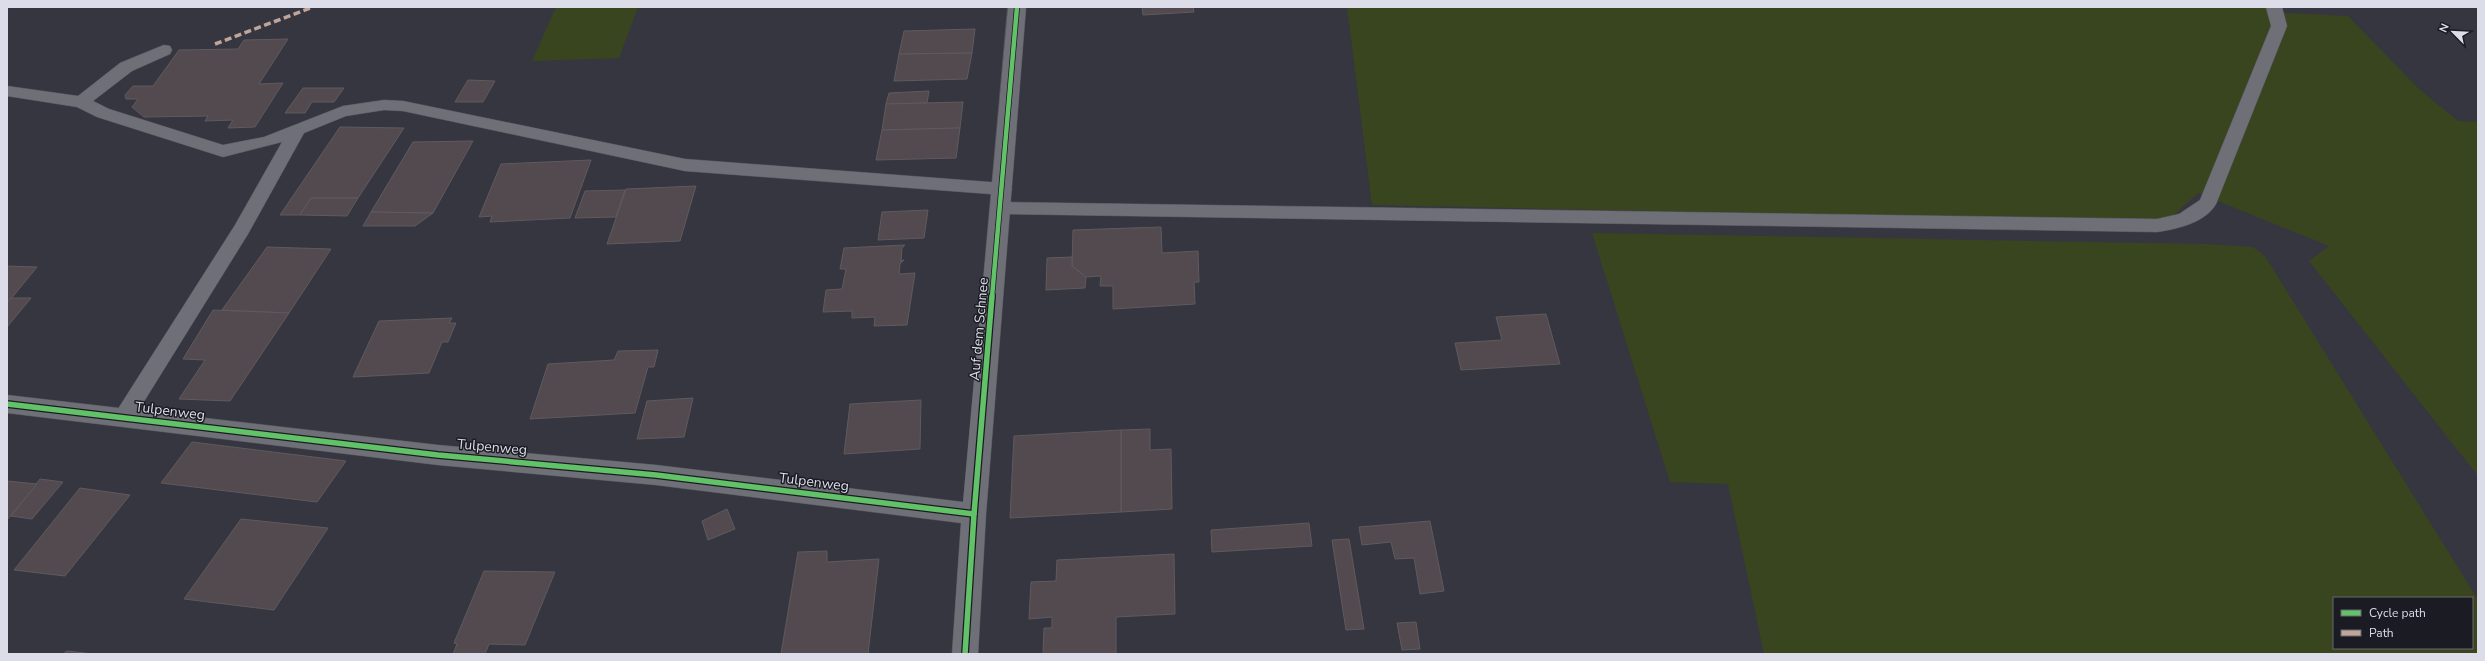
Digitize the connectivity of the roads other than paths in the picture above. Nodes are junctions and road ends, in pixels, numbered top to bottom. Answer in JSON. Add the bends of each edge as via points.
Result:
{"nodes":[{"id":1,"x":1018,"y":7,"type":"edge"},
{"id":2,"x":2274,"y":7,"type":"edge"},
{"id":3,"x":164,"y":50,"type":"dead end"},
{"id":4,"x":7,"y":91,"type":"edge"},
{"id":5,"x":81,"y":102,"type":"junction"},
{"id":6,"x":300,"y":128,"type":"junction"},
{"id":7,"x":1003,"y":198,"type":"junction"},
{"id":8,"x":7,"y":404,"type":"edge"},
{"id":9,"x":123,"y":418,"type":"junction"},
{"id":10,"x":974,"y":514,"type":"junction"},
{"id":11,"x":965,"y":654,"type":"edge"}],
"edges":[{"from":1,"to":7,"type":"street","name":"Auf dem Schnee"},
{"from":2,"to":7,"type":"lane","via":[[2279,26],[2207,204],[2190,218],[2174,223],[2139,226]]},
{"from":3,"to":5,"type":"lane","via":[[126,67]]},
{"from":4,"to":5,"type":"lane"},
{"from":5,"to":6,"type":"lane","via":[[103,113],[223,151],[268,142]]},
{"from":6,"to":7,"type":"lane","via":[[343,111],[384,105],[403,106],[685,165]]},
{"from":6,"to":9,"type":"lane","via":[[242,229]]},
{"from":7,"to":10,"type":"street","name":"Auf dem Schnee"},
{"from":8,"to":9,"type":"street","name":"Tulpenweg"},
{"from":9,"to":10,"type":"street","name":"Tulpenweg","via":[[430,454],[656,474]]},
{"from":10,"to":11,"type":"street","name":"Auf dem Schnee"}]}
